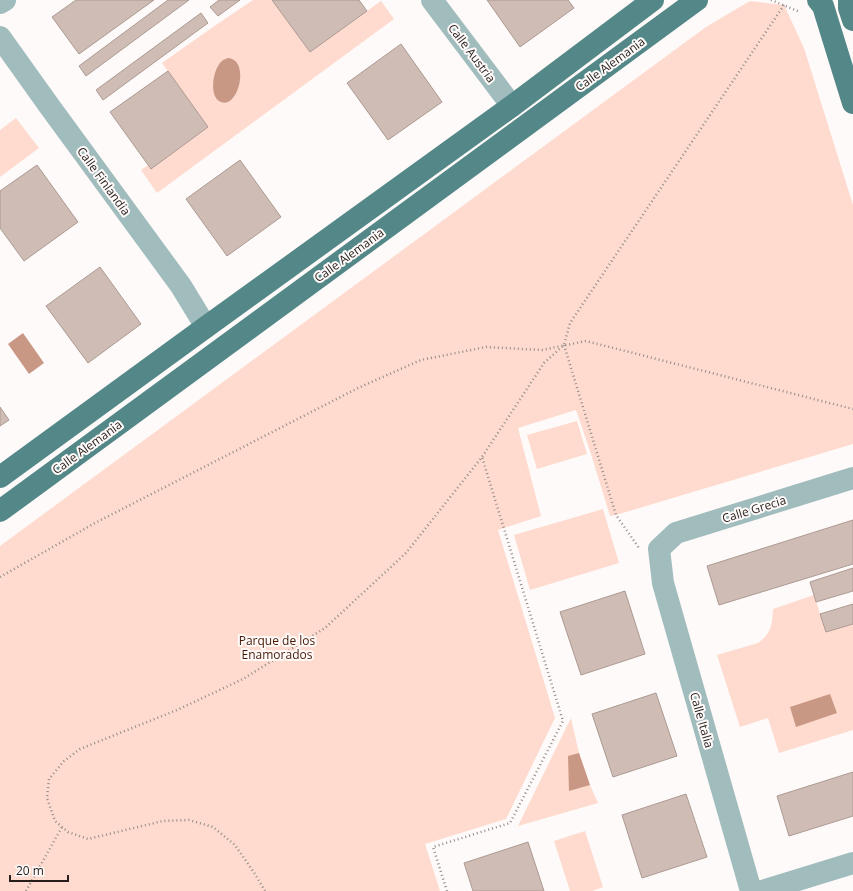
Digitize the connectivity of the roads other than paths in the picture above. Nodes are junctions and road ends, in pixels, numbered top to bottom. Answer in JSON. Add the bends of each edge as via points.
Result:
{"nodes":[{"id":1,"x":5,"y":0,"type":"edge"},
{"id":2,"x":432,"y":0,"type":"edge"},
{"id":3,"x":653,"y":0,"type":"edge"},
{"id":4,"x":697,"y":0,"type":"edge"},
{"id":5,"x":818,"y":0,"type":"edge"},
{"id":6,"x":849,"y":0,"type":"edge"},
{"id":7,"x":0,"y":4,"type":"edge"},
{"id":8,"x":853,"y":20,"type":"edge"},
{"id":9,"x":0,"y":36,"type":"edge"},
{"id":10,"x":853,"y":103,"type":"edge"},
{"id":11,"x":512,"y":106,"type":"junction"},
{"id":12,"x":206,"y":327,"type":"junction"},
{"id":13,"x":0,"y":477,"type":"edge"},
{"id":14,"x":853,"y":478,"type":"edge"},
{"id":15,"x":0,"y":511,"type":"edge"},
{"id":16,"x":650,"y":550,"type":"joint"},
{"id":17,"x":853,"y":863,"type":"edge"},
{"id":18,"x":751,"y":891,"type":"edge"},
{"id":19,"x":762,"y":891,"type":"edge"}],
"edges":[{"from":1,"to":7,"type":"street"},
{"from":2,"to":11,"type":"street","name":"Calle Austria"},
{"from":3,"to":11,"type":"main road","name":"Calle Alemania"},
{"from":4,"to":15,"type":"main road","name":"Calle Alemania"},
{"from":5,"to":10,"type":"main road","via":[[823,6]]},
{"from":6,"to":8,"type":"main road"},
{"from":9,"to":12,"type":"street","name":"Calle Finlandia","via":[[181,286]]},
{"from":11,"to":12,"type":"main road","name":"Calle Alemania"},
{"from":12,"to":13,"type":"main road","name":"Calle Alemania"},
{"from":14,"to":16,"type":"street","name":"Calle Grecia","via":[[676,533]]},
{"from":16,"to":18,"type":"street","name":"Calle Italia","via":[[662,583]]},
{"from":17,"to":19,"type":"street"}]}
